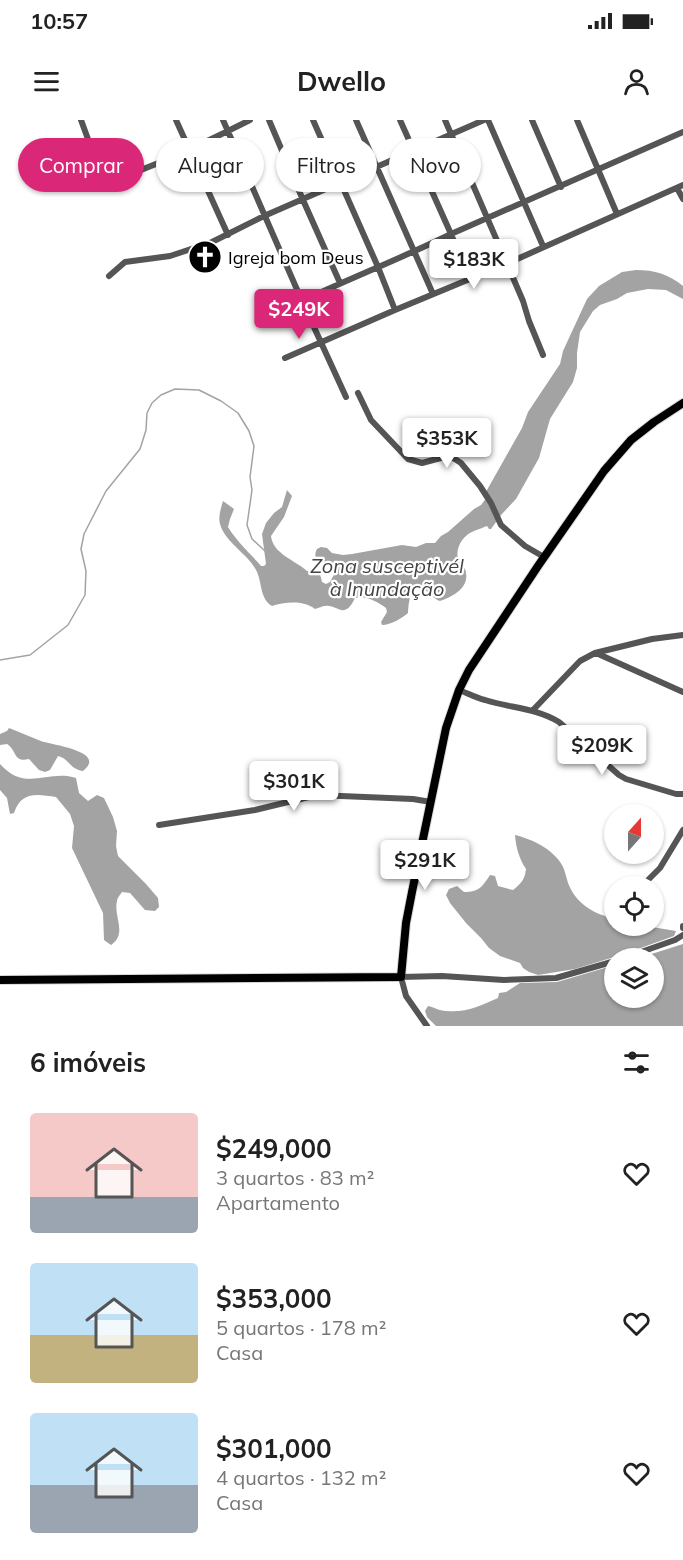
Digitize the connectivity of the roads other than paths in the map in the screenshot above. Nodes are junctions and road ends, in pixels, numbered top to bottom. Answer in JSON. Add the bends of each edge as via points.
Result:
{"nodes":[{"id":1,"x":81,"y":120,"type":"edge"},
{"id":2,"x":176,"y":120,"type":"edge"},
{"id":3,"x":223,"y":120,"type":"edge"},
{"id":4,"x":250,"y":120,"type":"edge"},
{"id":5,"x":269,"y":120,"type":"edge"},
{"id":6,"x":314,"y":120,"type":"edge"},
{"id":7,"x":356,"y":120,"type":"edge"},
{"id":8,"x":400,"y":120,"type":"edge"},
{"id":9,"x":445,"y":120,"type":"edge"},
{"id":10,"x":486,"y":120,"type":"edge"},
{"id":11,"x":532,"y":120,"type":"edge"},
{"id":12,"x":577,"y":120,"type":"edge"},
{"id":13,"x":228,"y":131,"type":"junction"},
{"id":14,"x":683,"y":132,"type":"edge"},
{"id":15,"x":451,"y":134,"type":"junction"},
{"id":16,"x":184,"y":138,"type":"edge"},
{"id":17,"x":214,"y":138,"type":"edge"},
{"id":18,"x":322,"y":138,"type":"edge"},
{"id":19,"x":364,"y":138,"type":"edge"},
{"id":20,"x":408,"y":138,"type":"edge"},
{"id":21,"x":442,"y":138,"type":"edge"},
{"id":22,"x":156,"y":164,"type":"edge"},
{"id":23,"x":377,"y":169,"type":"edge"},
{"id":24,"x":599,"y":169,"type":"junction"},
{"id":25,"x":561,"y":187,"type":"junction"},
{"id":26,"x":680,"y":187,"type":"edge"},
{"id":27,"x":209,"y":192,"type":"edge"},
{"id":28,"x":319,"y":192,"type":"edge"},
{"id":29,"x":344,"y":192,"type":"edge"},
{"id":30,"x":432,"y":192,"type":"edge"},
{"id":31,"x":683,"y":199,"type":"edge"},
{"id":32,"x":303,"y":200,"type":"junction"},
{"id":33,"x":524,"y":203,"type":"junction"},
{"id":34,"x":617,"y":214,"type":"junction"},
{"id":35,"x":264,"y":216,"type":"junction"},
{"id":36,"x":488,"y":219,"type":"junction"},
{"id":37,"x":451,"y":234,"type":"junction"},
{"id":38,"x":228,"y":235,"type":"junction"},
{"id":39,"x":543,"y":246,"type":"junction"},
{"id":40,"x":414,"y":253,"type":"junction"},
{"id":41,"x":506,"y":264,"type":"junction"},
{"id":42,"x":378,"y":267,"type":"junction"},
{"id":43,"x":109,"y":276,"type":"dead end"},
{"id":44,"x":469,"y":279,"type":"junction"},
{"id":45,"x":340,"y":283,"type":"junction"},
{"id":46,"x":433,"y":294,"type":"junction"},
{"id":47,"x":302,"y":301,"type":"junction"},
{"id":48,"x":395,"y":310,"type":"junction"},
{"id":49,"x":321,"y":343,"type":"junction"},
{"id":50,"x":543,"y":355,"type":"dead end"},
{"id":51,"x":285,"y":358,"type":"dead end"},
{"id":52,"x":358,"y":393,"type":"dead end"},
{"id":53,"x":346,"y":397,"type":"dead end"},
{"id":54,"x":683,"y":403,"type":"edge"},
{"id":55,"x":544,"y":558,"type":"junction"},
{"id":56,"x":683,"y":635,"type":"edge"},
{"id":57,"x":595,"y":653,"type":"junction"},
{"id":58,"x":459,"y":690,"type":"junction"},
{"id":59,"x":683,"y":692,"type":"edge"},
{"id":60,"x":533,"y":710,"type":"junction"},
{"id":61,"x":683,"y":794,"type":"edge"},
{"id":62,"x":431,"y":802,"type":"junction"},
{"id":63,"x":159,"y":825,"type":"dead end"},
{"id":64,"x":683,"y":830,"type":"edge"},
{"id":65,"x":652,"y":876,"type":"edge"},
{"id":66,"x":683,"y":935,"type":"edge"},
{"id":67,"x":652,"y":948,"type":"edge"},
{"id":68,"x":604,"y":964,"type":"edge"},
{"id":69,"x":401,"y":977,"type":"junction"},
{"id":70,"x":0,"y":980,"type":"edge"},
{"id":71,"x":428,"y":1026,"type":"edge"}],
"edges":[{"from":1,"to":22,"type":"street","via":[[104,183]]},
{"from":2,"to":16,"type":"street"},
{"from":3,"to":13,"type":"street"},
{"from":4,"to":13,"type":"street"},
{"from":5,"to":32,"type":"street"},
{"from":6,"to":18,"type":"street"},
{"from":7,"to":19,"type":"street"},
{"from":8,"to":20,"type":"street"},
{"from":9,"to":15,"type":"street"},
{"from":10,"to":15,"type":"street"},
{"from":10,"to":33,"type":"street"},
{"from":11,"to":25,"type":"street"},
{"from":12,"to":24,"type":"street"},
{"from":13,"to":17,"type":"street"},
{"from":13,"to":35,"type":"street"},
{"from":14,"to":24,"type":"street"},
{"from":15,"to":21,"type":"street"},
{"from":15,"to":36,"type":"street"},
{"from":23,"to":40,"type":"street"},
{"from":24,"to":25,"type":"street"},
{"from":24,"to":34,"type":"street"},
{"from":25,"to":33,"type":"street"},
{"from":26,"to":31,"type":"street"},
{"from":26,"to":34,"type":"street"},
{"from":27,"to":38,"type":"street"},
{"from":28,"to":32,"type":"street"},
{"from":29,"to":42,"type":"street"},
{"from":30,"to":37,"type":"street"},
{"from":32,"to":35,"type":"street"},
{"from":32,"to":45,"type":"street"},
{"from":33,"to":36,"type":"street"},
{"from":33,"to":39,"type":"street"},
{"from":34,"to":39,"type":"street"},
{"from":35,"to":38,"type":"street"},
{"from":35,"to":47,"type":"street"},
{"from":36,"to":37,"type":"street"},
{"from":36,"to":41,"type":"street"},
{"from":37,"to":40,"type":"street"},
{"from":37,"to":44,"type":"street"},
{"from":38,"to":43,"type":"street","via":[[176,255],[125,262]]},
{"from":39,"to":41,"type":"street"},
{"from":40,"to":42,"type":"street"},
{"from":40,"to":46,"type":"street"},
{"from":41,"to":44,"type":"street"},
{"from":41,"to":50,"type":"street"},
{"from":42,"to":45,"type":"street"},
{"from":42,"to":48,"type":"street"},
{"from":44,"to":46,"type":"street"},
{"from":45,"to":47,"type":"street"},
{"from":46,"to":48,"type":"street"},
{"from":47,"to":49,"type":"street"},
{"from":48,"to":49,"type":"street"},
{"from":49,"to":51,"type":"street"},
{"from":49,"to":53,"type":"street"},
{"from":52,"to":55,"type":"street","via":[[371,420],[408,459],[422,464],[447,456],[461,463],[491,503],[501,525]]},
{"from":54,"to":55,"type":"main road","via":[[631,441],[604,471]]},
{"from":55,"to":58,"type":"main road"},
{"from":56,"to":57,"type":"street"},
{"from":57,"to":59,"type":"street"},
{"from":57,"to":60,"type":"street","via":[[580,660]]},
{"from":58,"to":60,"type":"street"},
{"from":58,"to":62,"type":"main road","via":[[446,729]]},
{"from":60,"to":61,"type":"street","via":[[559,722],[626,779]]},
{"from":62,"to":63,"type":"street","via":[[317,795],[255,810]]},
{"from":62,"to":69,"type":"main road","via":[[406,923]]},
{"from":64,"to":65,"type":"street"},
{"from":66,"to":67,"type":"street"},
{"from":68,"to":69,"type":"street","via":[[546,979]]},
{"from":69,"to":70,"type":"main road"},
{"from":69,"to":71,"type":"street","via":[[406,996]]}]}
